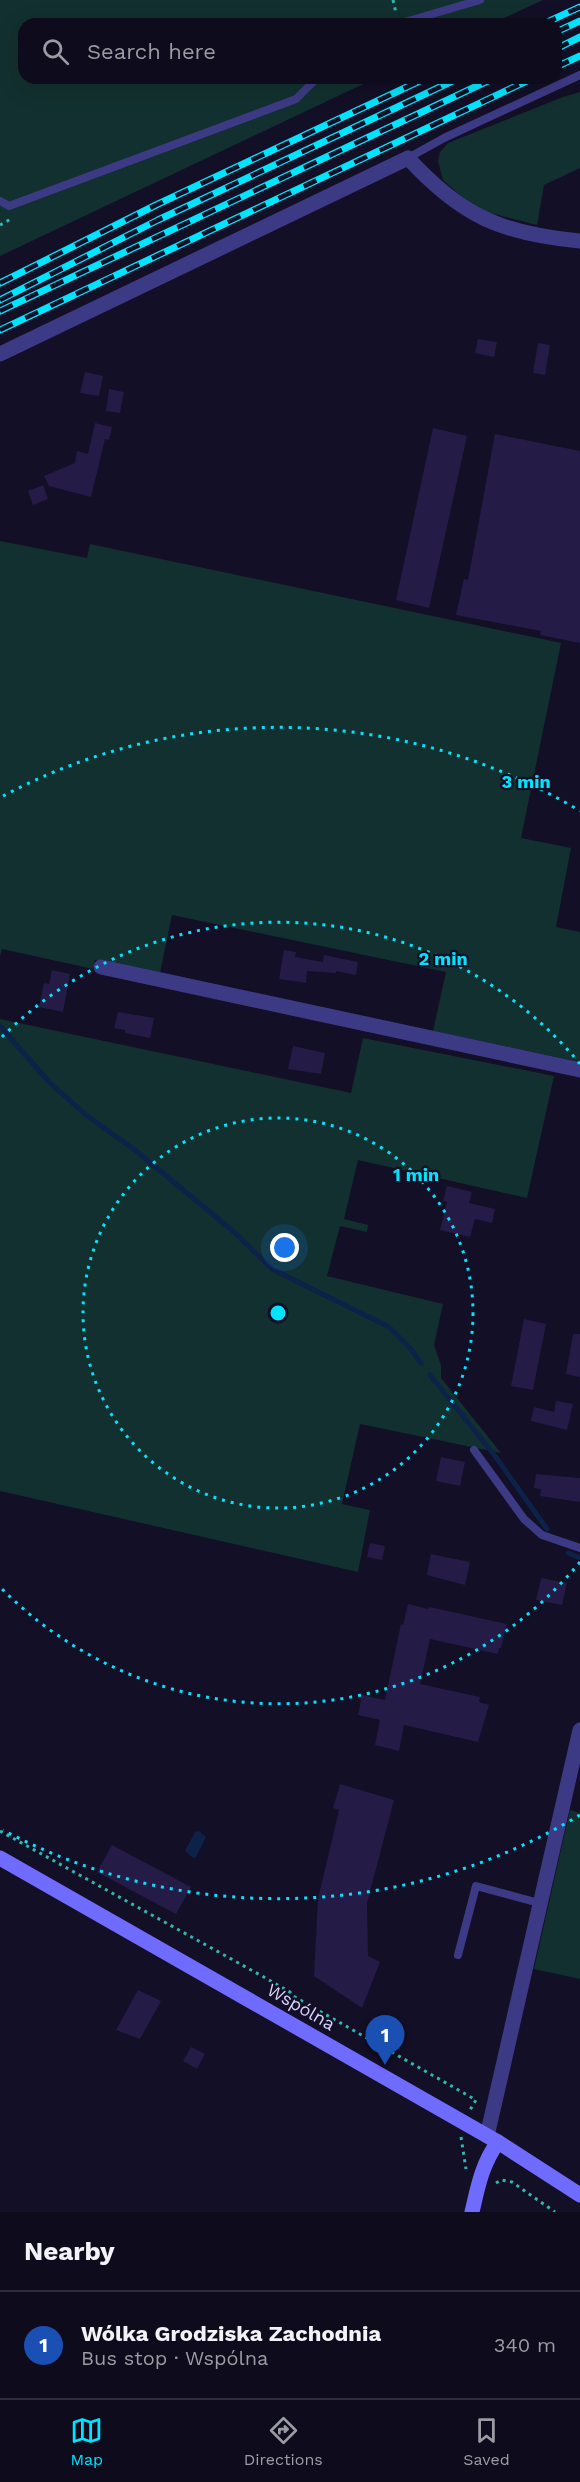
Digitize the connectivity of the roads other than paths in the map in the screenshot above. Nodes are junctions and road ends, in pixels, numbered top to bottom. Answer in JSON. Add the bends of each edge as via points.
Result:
{"nodes":[{"id":1,"x":480,"y":0,"type":"edge"},
{"id":2,"x":418,"y":18,"type":"edge"},
{"id":3,"x":580,"y":75,"type":"edge"},
{"id":4,"x":562,"y":83,"type":"edge"},
{"id":5,"x":311,"y":84,"type":"edge"},
{"id":6,"x":561,"y":84,"type":"edge"},
{"id":7,"x":408,"y":158,"type":"junction"},
{"id":8,"x":0,"y":201,"type":"edge"},
{"id":9,"x":580,"y":241,"type":"edge"},
{"id":10,"x":0,"y":354,"type":"edge"},
{"id":11,"x":101,"y":967,"type":"dead end"},
{"id":12,"x":580,"y":1070,"type":"edge"},
{"id":13,"x":474,"y":1450,"type":"dead end"},
{"id":14,"x":580,"y":1548,"type":"edge"},
{"id":15,"x":580,"y":1730,"type":"edge"},
{"id":16,"x":0,"y":1858,"type":"edge"},
{"id":17,"x":539,"y":1903,"type":"junction"},
{"id":18,"x":458,"y":1955,"type":"dead end"},
{"id":19,"x":492,"y":2139,"type":"junction"},
{"id":20,"x":580,"y":2195,"type":"edge"},
{"id":21,"x":472,"y":2212,"type":"edge"}],
"edges":[{"from":1,"to":2,"type":"lane"},
{"from":3,"to":4,"type":"lane"},
{"from":5,"to":8,"type":"lane","via":[[296,99],[9,206]]},
{"from":6,"to":7,"type":"lane"},
{"from":7,"to":9,"type":"street","via":[[445,193],[483,219],[528,235]]},
{"from":7,"to":10,"type":"street"},
{"from":11,"to":12,"type":"street"},
{"from":13,"to":14,"type":"lane","via":[[524,1519],[542,1535]]},
{"from":15,"to":17,"type":"street"},
{"from":16,"to":19,"type":"street","name":"Wspólna"},
{"from":17,"to":18,"type":"lane","via":[[476,1886]]},
{"from":17,"to":19,"type":"street"},
{"from":19,"to":20,"type":"street","name":"Wspólna"},
{"from":19,"to":21,"type":"street"}]}
